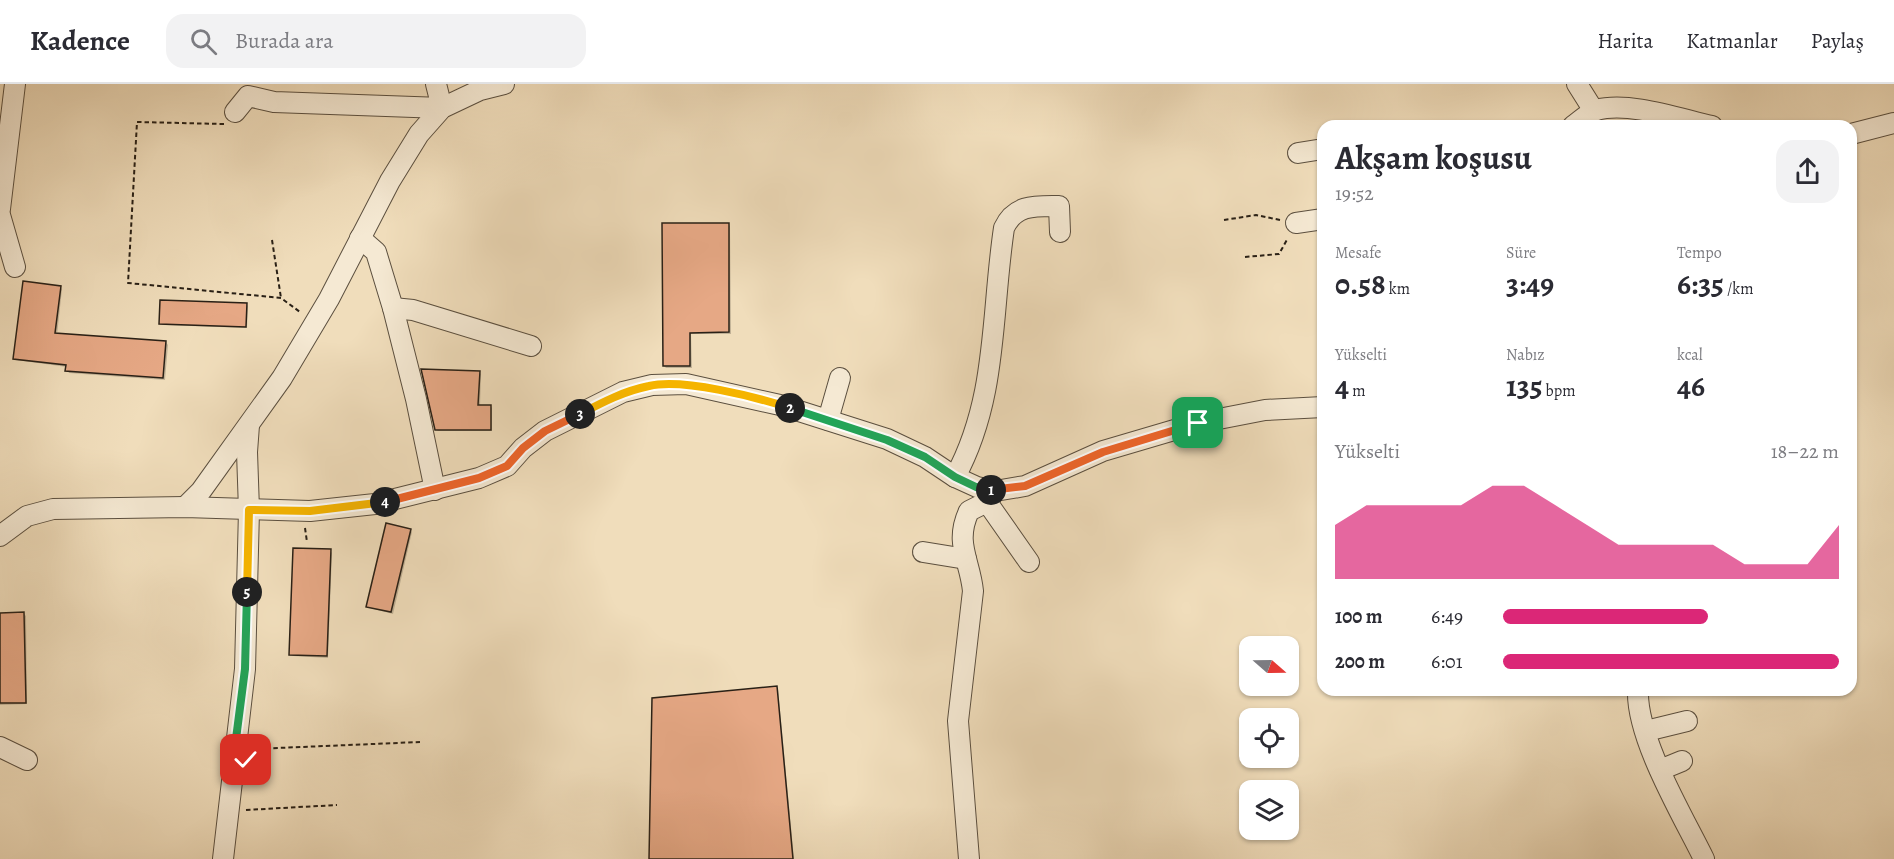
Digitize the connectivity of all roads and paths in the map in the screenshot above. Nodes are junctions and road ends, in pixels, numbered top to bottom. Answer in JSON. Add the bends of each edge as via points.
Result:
{"nodes":[{"id":1,"x":15,"y":84,"type":"edge"},
{"id":2,"x":436,"y":84,"type":"edge"},
{"id":3,"x":504,"y":84,"type":"edge"},
{"id":4,"x":1577,"y":84,"type":"edge"},
{"id":5,"x":441,"y":108,"type":"junction"},
{"id":6,"x":1594,"y":111,"type":"junction"},
{"id":7,"x":235,"y":112,"type":"joint"},
{"id":8,"x":1581,"y":120,"type":"edge"},
{"id":9,"x":1685,"y":120,"type":"edge"},
{"id":10,"x":1894,"y":123,"type":"edge"},
{"id":11,"x":1857,"y":132,"type":"edge"},
{"id":12,"x":1317,"y":150,"type":"edge"},
{"id":13,"x":1298,"y":153,"type":"dead end"},
{"id":14,"x":0,"y":209,"type":"edge"},
{"id":15,"x":0,"y":215,"type":"edge"},
{"id":16,"x":1224,"y":220,"type":"dead end"},
{"id":17,"x":1317,"y":220,"type":"edge"},
{"id":18,"x":1296,"y":223,"type":"junction"},
{"id":19,"x":1060,"y":232,"type":"dead end"},
{"id":20,"x":360,"y":238,"type":"junction"},
{"id":21,"x":272,"y":240,"type":"dead end"},
{"id":22,"x":1245,"y":257,"type":"dead end"},
{"id":23,"x":15,"y":267,"type":"dead end"},
{"id":24,"x":281,"y":298,"type":"junction"},
{"id":25,"x":393,"y":308,"type":"junction"},
{"id":26,"x":315,"y":323,"type":"junction"},
{"id":27,"x":531,"y":346,"type":"dead end"},
{"id":28,"x":840,"y":378,"type":"dead end"},
{"id":29,"x":1317,"y":407,"type":"edge"},
{"id":30,"x":828,"y":420,"type":"junction"},
{"id":31,"x":249,"y":425,"type":"junction"},
{"id":32,"x":955,"y":477,"type":"junction"},
{"id":33,"x":435,"y":490,"type":"junction"},
{"id":34,"x":991,"y":496,"type":"junction"},
{"id":35,"x":185,"y":507,"type":"junction"},
{"id":36,"x":249,"y":510,"type":"junction"},
{"id":37,"x":1,"y":532,"type":"edge"},
{"id":38,"x":923,"y":552,"type":"dead end"},
{"id":39,"x":966,"y":559,"type":"junction"},
{"id":40,"x":1029,"y":562,"type":"dead end"},
{"id":41,"x":1638,"y":696,"type":"edge"},
{"id":42,"x":1687,"y":721,"type":"dead end"},
{"id":43,"x":1646,"y":731,"type":"junction"},
{"id":44,"x":420,"y":742,"type":"dead end"},
{"id":45,"x":0,"y":747,"type":"edge"},
{"id":46,"x":27,"y":760,"type":"dead end"},
{"id":47,"x":1682,"y":761,"type":"dead end"},
{"id":48,"x":233,"y":762,"type":"junction"},
{"id":49,"x":1660,"y":770,"type":"junction"},
{"id":50,"x":337,"y":806,"type":"dead end"},
{"id":51,"x":228,"y":811,"type":"junction"},
{"id":52,"x":223,"y":859,"type":"edge"},
{"id":53,"x":969,"y":859,"type":"edge"},
{"id":54,"x":1704,"y":859,"type":"edge"}],
"edges":[{"from":1,"to":14,"type":"street"},
{"from":2,"to":5,"type":"street"},
{"from":3,"to":5,"type":"street"},
{"from":4,"to":6,"type":"street"},
{"from":5,"to":7,"type":"street","via":[[274,102],[248,96]]},
{"from":5,"to":20,"type":"street","via":[[419,134]]},
{"from":6,"to":8,"type":"street"},
{"from":6,"to":9,"type":"street","via":[[1641,110]]},
{"from":7,"to":24,"type":"path","via":[[234,125],[137,122],[128,283]]},
{"from":10,"to":11,"type":"street"},
{"from":12,"to":13,"type":"street"},
{"from":15,"to":23,"type":"street"},
{"from":16,"to":18,"type":"path","via":[[1256,215]]},
{"from":17,"to":18,"type":"street"},
{"from":18,"to":22,"type":"path","via":[[1279,254]]},
{"from":19,"to":32,"type":"street","via":[[1059,206],[1020,209],[1004,228],[983,406]]},
{"from":20,"to":25,"type":"street","via":[[376,252]]},
{"from":20,"to":26,"type":"street"},
{"from":21,"to":24,"type":"path"},
{"from":24,"to":26,"type":"path"},
{"from":25,"to":27,"type":"street","via":[[413,310]]},
{"from":25,"to":33,"type":"street"},
{"from":26,"to":31,"type":"street"},
{"from":28,"to":30,"type":"street"},
{"from":29,"to":34,"type":"street","via":[[1265,411],[1198,423],[1103,452],[1025,486]]},
{"from":30,"to":32,"type":"street","via":[[925,457]]},
{"from":30,"to":33,"type":"street","via":[[686,384],[652,385],[623,392],[545,431],[507,466]]},
{"from":31,"to":35,"type":"street"},
{"from":31,"to":36,"type":"street"},
{"from":32,"to":34,"type":"street"},
{"from":33,"to":36,"type":"street","via":[[364,505],[310,511]]},
{"from":34,"to":39,"type":"street","via":[[969,511],[965,520],[962,540]]},
{"from":34,"to":40,"type":"street"},
{"from":35,"to":36,"type":"street"},
{"from":35,"to":37,"type":"street","via":[[53,509],[27,516]]},
{"from":36,"to":48,"type":"street","via":[[245,669]]},
{"from":38,"to":39,"type":"street"},
{"from":39,"to":53,"type":"street","via":[[973,604],[958,721]]},
{"from":41,"to":43,"type":"street"},
{"from":42,"to":43,"type":"street"},
{"from":43,"to":49,"type":"street"},
{"from":44,"to":48,"type":"path","via":[[254,749],[246,760]]},
{"from":45,"to":46,"type":"street"},
{"from":47,"to":49,"type":"street"},
{"from":48,"to":51,"type":"street"},
{"from":49,"to":54,"type":"street"},
{"from":50,"to":51,"type":"path"},
{"from":51,"to":52,"type":"street"}]}
